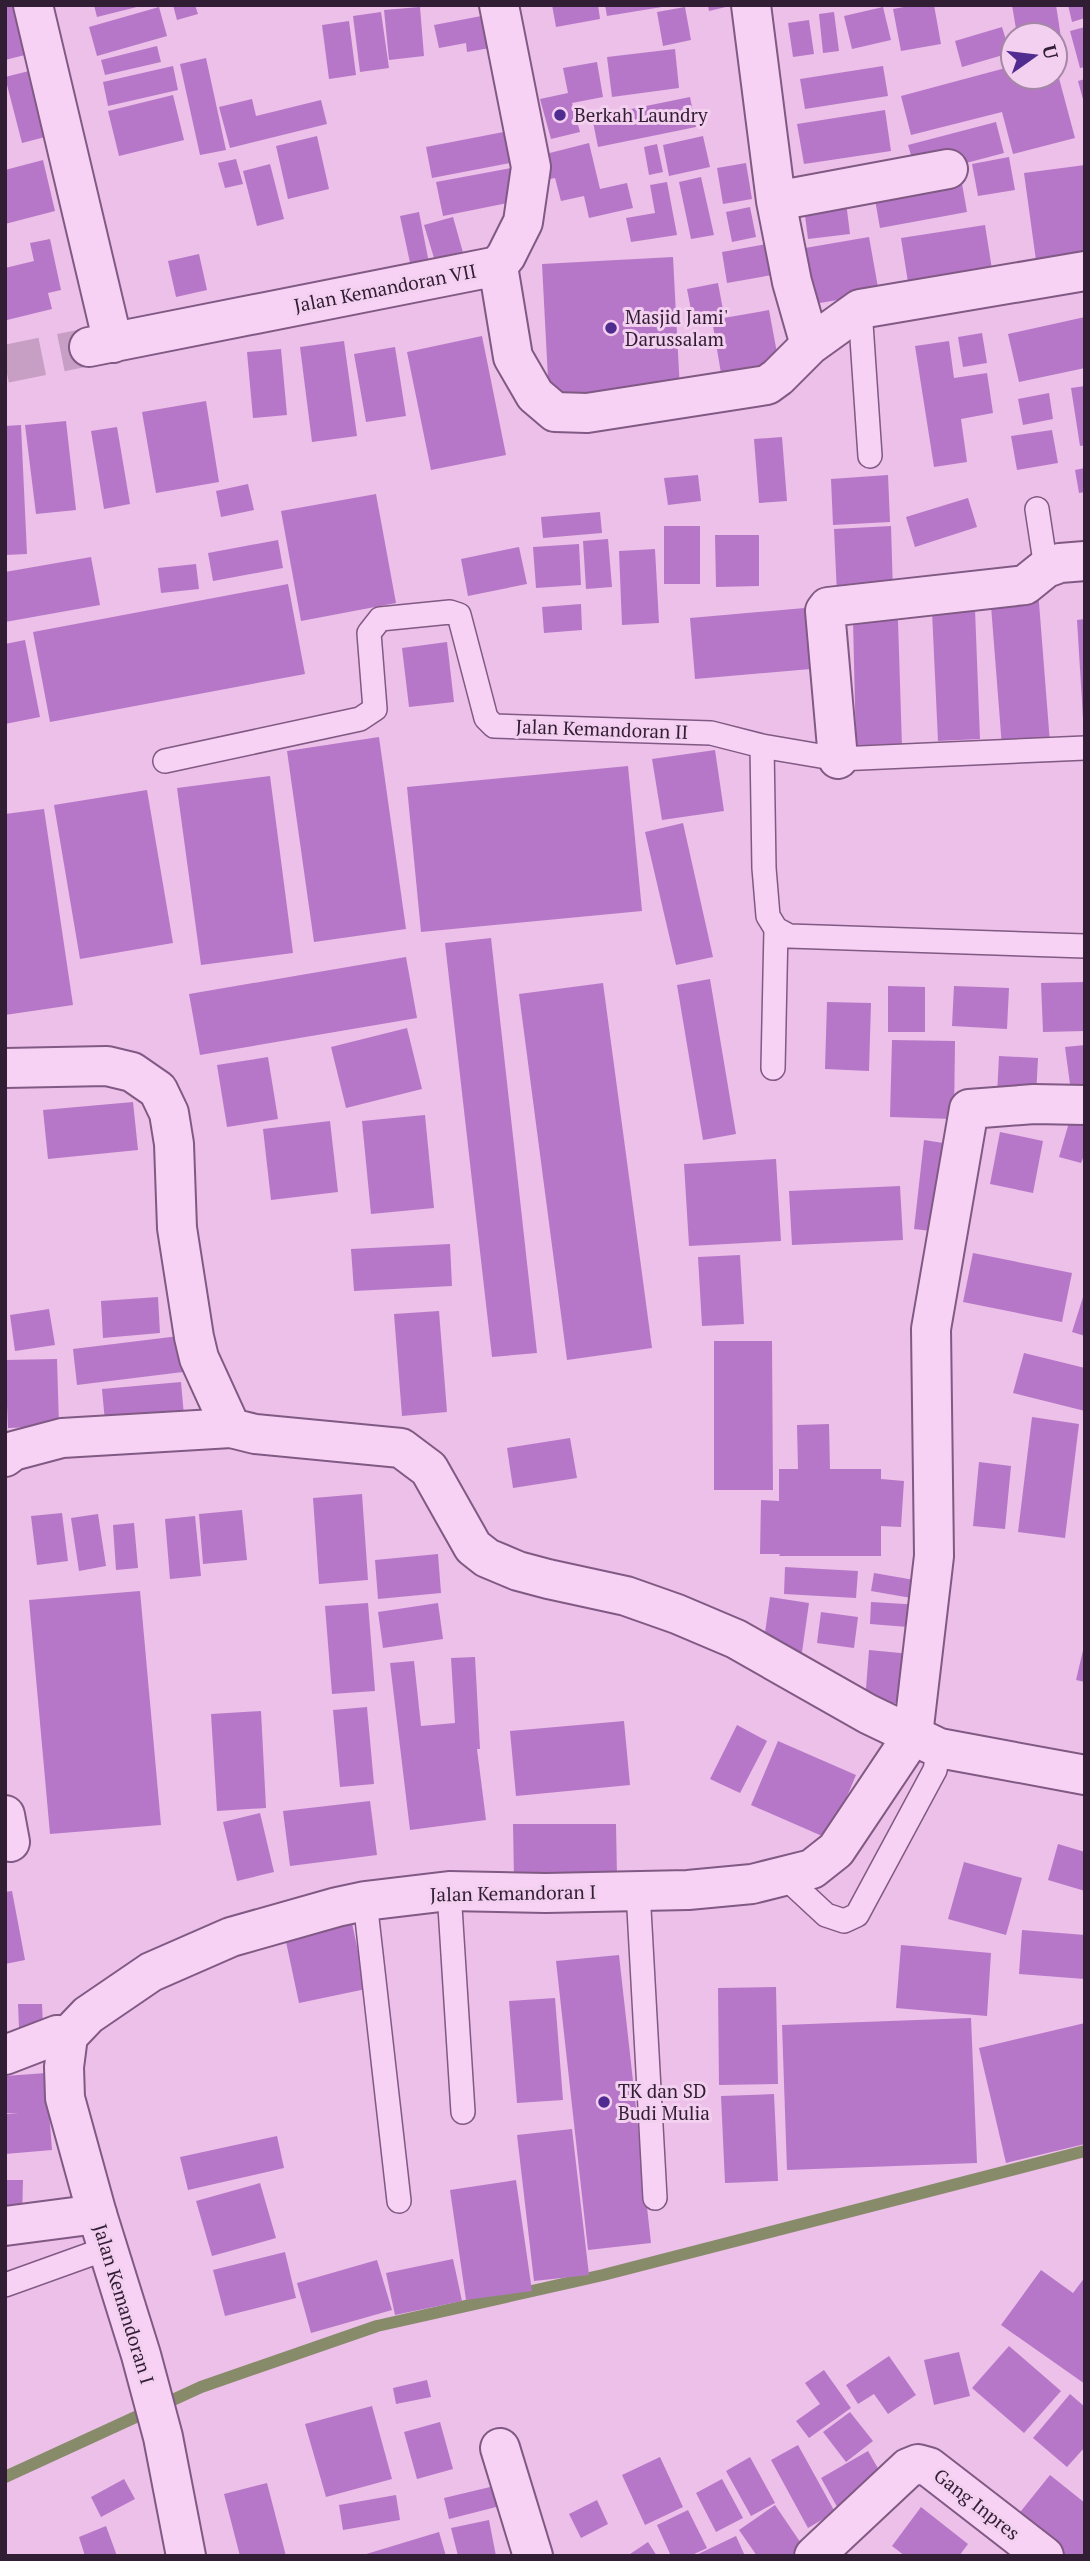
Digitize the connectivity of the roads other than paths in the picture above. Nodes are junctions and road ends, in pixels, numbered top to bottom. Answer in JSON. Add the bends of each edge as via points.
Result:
{"nodes":[{"id":1,"x":33,"y":5,"type":"edge"},
{"id":2,"x":499,"y":5,"type":"edge"},
{"id":3,"x":751,"y":5,"type":"edge"},
{"id":4,"x":948,"y":169,"type":"dead end"},
{"id":5,"x":776,"y":201,"type":"junction"},
{"id":6,"x":498,"y":266,"type":"junction"},
{"id":7,"x":1085,"y":271,"type":"edge"},
{"id":8,"x":860,"y":309,"type":"junction"},
{"id":9,"x":810,"y":345,"type":"junction"},
{"id":10,"x":870,"y":456,"type":"dead end"},
{"id":11,"x":1037,"y":509,"type":"dead end"},
{"id":12,"x":1085,"y":561,"type":"edge"},
{"id":13,"x":1046,"y":568,"type":"junction"},
{"id":14,"x":762,"y":746,"type":"junction"},
{"id":15,"x":1085,"y":748,"type":"edge"},
{"id":16,"x":838,"y":759,"type":"junction"},
{"id":17,"x":165,"y":761,"type":"dead end"},
{"id":18,"x":776,"y":929,"type":"junction"},
{"id":19,"x":1085,"y":946,"type":"edge"},
{"id":20,"x":5,"y":1068,"type":"edge"},
{"id":21,"x":773,"y":1068,"type":"dead end"},
{"id":22,"x":1085,"y":1105,"type":"edge"},
{"id":23,"x":231,"y":1428,"type":"junction"},
{"id":24,"x":5,"y":1457,"type":"edge"},
{"id":25,"x":926,"y":1742,"type":"junction"},
{"id":26,"x":1085,"y":1775,"type":"edge"},
{"id":27,"x":785,"y":1877,"type":"junction"},
{"id":28,"x":449,"y":1891,"type":"junction"},
{"id":29,"x":638,"y":1891,"type":"junction"},
{"id":30,"x":365,"y":1901,"type":"junction"},
{"id":31,"x":68,"y":2036,"type":"junction"},
{"id":32,"x":5,"y":2054,"type":"edge"},
{"id":33,"x":463,"y":2112,"type":"dead end"},
{"id":34,"x":655,"y":2198,"type":"dead end"},
{"id":35,"x":399,"y":2201,"type":"dead end"},
{"id":36,"x":5,"y":2226,"type":"edge"},
{"id":37,"x":102,"y":2231,"type":"junction"},
{"id":38,"x":5,"y":2286,"type":"edge"},
{"id":39,"x":500,"y":2448,"type":"dead end"},
{"id":40,"x":186,"y":2556,"type":"edge"},
{"id":41,"x":533,"y":2556,"type":"edge"},
{"id":42,"x":814,"y":2556,"type":"edge"},
{"id":43,"x":1044,"y":2556,"type":"edge"}],
"edges":[{"from":1,"to":6,"type":"street","name":"Jalan Kemandoran VII","via":[[101,345]]},
{"from":2,"to":6,"type":"street","name":"Jalan Kemandoran VII","via":[[531,167],[523,222]]},
{"from":3,"to":5,"type":"street"},
{"from":4,"to":5,"type":"street"},
{"from":5,"to":9,"type":"street"},
{"from":6,"to":9,"type":"street","via":[[513,356],[535,395],[555,412],[587,413],[767,385]]},
{"from":7,"to":8,"type":"street"},
{"from":8,"to":9,"type":"street"},
{"from":8,"to":10,"type":"lane"},
{"from":11,"to":13,"type":"lane"},
{"from":12,"to":13,"type":"street"},
{"from":13,"to":16,"type":"street","via":[[1025,585],[828,607]]},
{"from":14,"to":16,"type":"lane","name":"Jalan Kemandoran II"},
{"from":14,"to":17,"type":"lane","name":"Jalan Kemandoran II","via":[[711,733],[490,725],[463,626],[458,615],[450,612],[380,619],[369,632],[375,709],[360,719]]},
{"from":14,"to":18,"type":"lane","via":[[764,868],[768,916]]},
{"from":15,"to":16,"type":"lane","name":"Jalan Kemandoran II"},
{"from":18,"to":19,"type":"lane","via":[[789,936]]},
{"from":18,"to":21,"type":"lane"},
{"from":20,"to":23,"type":"street","via":[[107,1066],[132,1072],[158,1090],[169,1114],[174,1144],[177,1227],[199,1358]]},
{"from":22,"to":25,"type":"street","via":[[969,1109],[931,1329],[934,1556]]},
{"from":23,"to":24,"type":"street","via":[[62,1438]]},
{"from":23,"to":25,"type":"street","via":[[401,1448],[429,1469],[473,1546],[488,1558],[538,1577],[626,1596],[677,1614],[736,1639]]},
{"from":25,"to":26,"type":"street"},
{"from":25,"to":27,"type":"street","name":"Jalan Kemandoran I","via":[[836,1850],[812,1868]]},
{"from":25,"to":27,"type":"lane","via":[[935,1770],[857,1915],[844,1921],[826,1914]]},
{"from":27,"to":29,"type":"street","name":"Jalan Kemandoran I","via":[[701,1889]]},
{"from":28,"to":29,"type":"street","name":"Jalan Kemandoran I"},
{"from":28,"to":30,"type":"street","name":"Jalan Kemandoran I"},
{"from":28,"to":33,"type":"lane"},
{"from":29,"to":34,"type":"lane"},
{"from":30,"to":31,"type":"street","name":"Jalan Kemandoran I","via":[[231,1937],[151,1972],[88,2015]]},
{"from":30,"to":35,"type":"lane"},
{"from":31,"to":32,"type":"street","via":[[57,2035]]},
{"from":31,"to":37,"type":"street","name":"Jalan Kemandoran I","via":[[65,2098]]},
{"from":36,"to":37,"type":"street"},
{"from":37,"to":38,"type":"lane"},
{"from":37,"to":40,"type":"street","name":"Jalan Kemandoran I","via":[[163,2437]]},
{"from":39,"to":41,"type":"street"},
{"from":42,"to":43,"type":"street","name":"Gang Inpres","via":[[908,2468],[918,2465],[929,2467]]}]}
